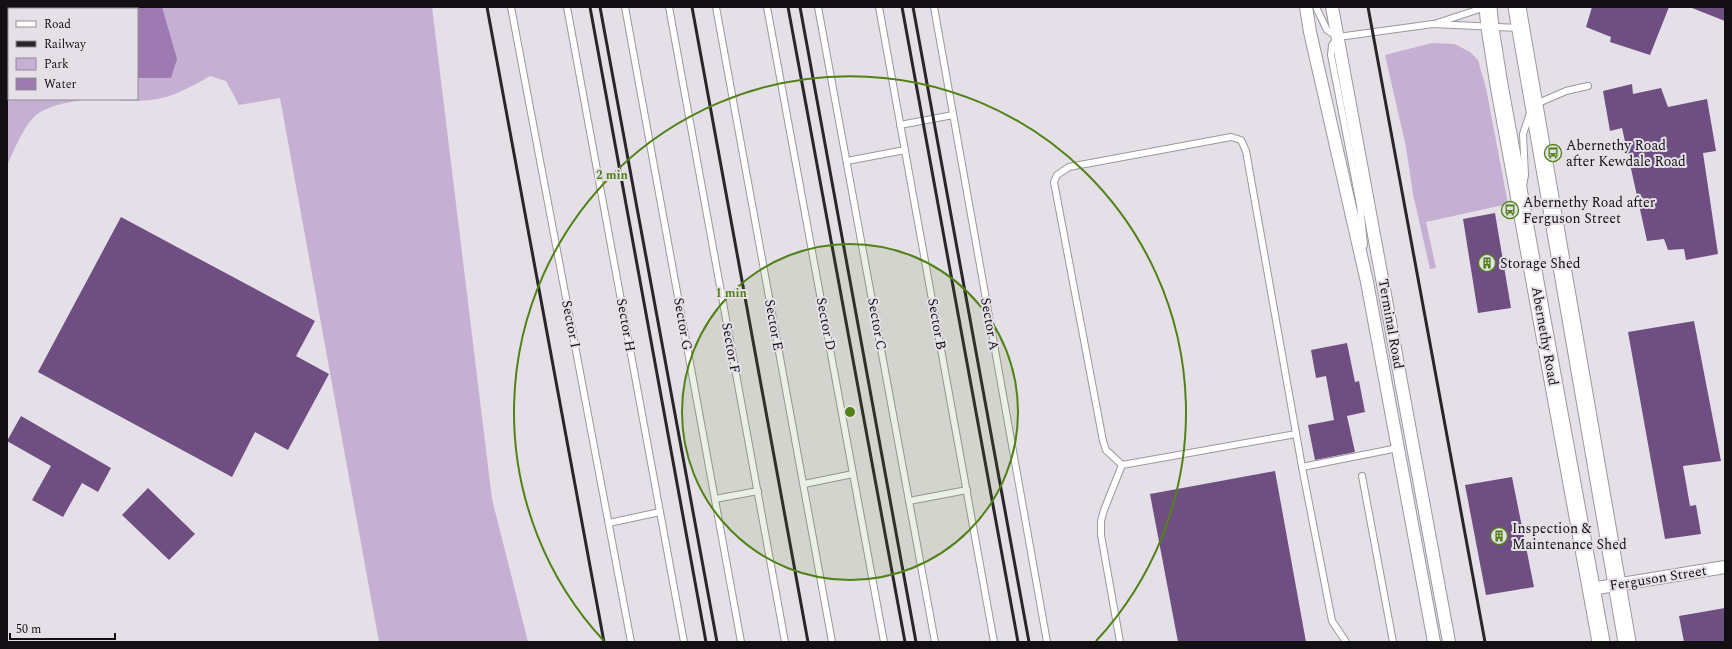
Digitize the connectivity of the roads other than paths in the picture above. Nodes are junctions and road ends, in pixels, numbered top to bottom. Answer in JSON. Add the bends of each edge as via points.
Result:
{"nodes":[{"id":1,"x":511,"y":7,"type":"edge"},
{"id":2,"x":567,"y":7,"type":"edge"},
{"id":3,"x":624,"y":7,"type":"edge"},
{"id":4,"x":669,"y":7,"type":"edge"},
{"id":5,"x":716,"y":7,"type":"edge"},
{"id":6,"x":767,"y":7,"type":"edge"},
{"id":7,"x":818,"y":7,"type":"edge"},
{"id":8,"x":879,"y":7,"type":"edge"},
{"id":9,"x":934,"y":7,"type":"edge"},
{"id":10,"x":1306,"y":7,"type":"edge"},
{"id":11,"x":1316,"y":7,"type":"edge"},
{"id":12,"x":1332,"y":7,"type":"edge"},
{"id":13,"x":1487,"y":7,"type":"edge"},
{"id":14,"x":1517,"y":7,"type":"edge"},
{"id":15,"x":1434,"y":24,"type":"junction"},
{"id":16,"x":1490,"y":27,"type":"junction"},
{"id":17,"x":1519,"y":28,"type":"junction"},
{"id":18,"x":1338,"y":37,"type":"junction"},
{"id":19,"x":1588,"y":86,"type":"dead end"},
{"id":20,"x":1533,"y":105,"type":"junction"},
{"id":21,"x":953,"y":116,"type":"junction"},
{"id":22,"x":900,"y":125,"type":"junction"},
{"id":23,"x":905,"y":150,"type":"junction"},
{"id":24,"x":847,"y":161,"type":"junction"},
{"id":25,"x":1520,"y":201,"type":"junction"},
{"id":26,"x":1367,"y":282,"type":"junction"},
{"id":27,"x":1296,"y":434,"type":"junction"},
{"id":28,"x":1398,"y":448,"type":"junction"},
{"id":29,"x":1122,"y":466,"type":"junction"},
{"id":30,"x":1302,"y":467,"type":"junction"},
{"id":31,"x":853,"y":474,"type":"junction"},
{"id":32,"x":1362,"y":476,"type":"dead end"},
{"id":33,"x":804,"y":484,"type":"junction"},
{"id":34,"x":967,"y":490,"type":"junction"},
{"id":35,"x":758,"y":491,"type":"junction"},
{"id":36,"x":715,"y":499,"type":"junction"},
{"id":37,"x":910,"y":501,"type":"junction"},
{"id":38,"x":660,"y":512,"type":"junction"},
{"id":39,"x":609,"y":523,"type":"junction"},
{"id":40,"x":1725,"y":567,"type":"edge"},
{"id":41,"x":1616,"y":585,"type":"junction"},
{"id":42,"x":1591,"y":589,"type":"junction"},
{"id":43,"x":631,"y":642,"type":"edge"},
{"id":44,"x":684,"y":642,"type":"edge"},
{"id":45,"x":741,"y":642,"type":"edge"},
{"id":46,"x":785,"y":642,"type":"edge"},
{"id":47,"x":832,"y":642,"type":"edge"},
{"id":48,"x":884,"y":642,"type":"edge"},
{"id":49,"x":936,"y":642,"type":"edge"},
{"id":50,"x":994,"y":642,"type":"edge"},
{"id":51,"x":1047,"y":642,"type":"edge"},
{"id":52,"x":1120,"y":642,"type":"edge"},
{"id":53,"x":1346,"y":642,"type":"edge"},
{"id":54,"x":1393,"y":642,"type":"edge"},
{"id":55,"x":1434,"y":642,"type":"edge"},
{"id":56,"x":1449,"y":642,"type":"edge"},
{"id":57,"x":1601,"y":642,"type":"edge"},
{"id":58,"x":1627,"y":642,"type":"edge"}],
"edges":[{"from":1,"to":39,"type":"lane","name":"Sector I"},
{"from":2,"to":38,"type":"lane","name":"Sector H"},
{"from":3,"to":36,"type":"lane","name":"Sector G"},
{"from":4,"to":35,"type":"lane","name":"Sector F"},
{"from":5,"to":33,"type":"lane","name":"Sector E"},
{"from":6,"to":31,"type":"lane","name":"Sector D"},
{"from":7,"to":24,"type":"lane","name":"Sector C"},
{"from":8,"to":22,"type":"lane","name":"Sector B"},
{"from":9,"to":21,"type":"lane","name":"Sector A"},
{"from":10,"to":26,"type":"street"},
{"from":11,"to":18,"type":"lane","via":[[1327,30]]},
{"from":12,"to":18,"type":"street","name":"Terminal Road"},
{"from":13,"to":15,"type":"lane"},
{"from":13,"to":16,"type":"main road","name":"Abernethy Road"},
{"from":14,"to":17,"type":"main road","name":"Abernethy Road"},
{"from":15,"to":16,"type":"lane"},
{"from":15,"to":18,"type":"lane"},
{"from":16,"to":17,"type":"lane"},
{"from":16,"to":25,"type":"main road","name":"Abernethy Road"},
{"from":17,"to":20,"type":"main road","name":"Abernethy Road"},
{"from":18,"to":26,"type":"lane","via":[[1332,45],[1331,55],[1360,205]]},
{"from":18,"to":56,"type":"street","name":"Terminal Road"},
{"from":19,"to":20,"type":"lane","via":[[1566,91]]},
{"from":20,"to":25,"type":"lane","via":[[1523,134],[1526,175]]},
{"from":20,"to":41,"type":"main road","name":"Abernethy Road"},
{"from":21,"to":22,"type":"lane"},
{"from":21,"to":51,"type":"lane","name":"Sector A"},
{"from":22,"to":23,"type":"lane","name":"Sector B"},
{"from":23,"to":24,"type":"lane"},
{"from":23,"to":34,"type":"lane","name":"Sector B"},
{"from":24,"to":37,"type":"lane","name":"Sector C"},
{"from":25,"to":42,"type":"main road","name":"Abernethy Road"},
{"from":26,"to":28,"type":"street"},
{"from":27,"to":29,"type":"lane"},
{"from":27,"to":29,"type":"lane","via":[[1246,152],[1241,140],[1231,137],[1069,167],[1057,175],[1054,182],[1103,441],[1106,450]]},
{"from":27,"to":30,"type":"lane"},
{"from":28,"to":30,"type":"lane"},
{"from":28,"to":55,"type":"street"},
{"from":29,"to":52,"type":"lane","via":[[1100,521]]},
{"from":30,"to":53,"type":"lane","via":[[1332,621]]},
{"from":31,"to":33,"type":"lane"},
{"from":31,"to":48,"type":"lane","name":"Sector D"},
{"from":32,"to":54,"type":"lane"},
{"from":33,"to":47,"type":"lane","name":"Sector E"},
{"from":34,"to":37,"type":"lane"},
{"from":34,"to":50,"type":"lane","name":"Sector B"},
{"from":35,"to":36,"type":"lane"},
{"from":35,"to":46,"type":"lane","name":"Sector F"},
{"from":36,"to":45,"type":"lane","name":"Sector G"},
{"from":37,"to":49,"type":"lane","name":"Sector C"},
{"from":38,"to":39,"type":"lane"},
{"from":38,"to":44,"type":"lane","name":"Sector H"},
{"from":39,"to":43,"type":"lane","name":"Sector I"},
{"from":40,"to":41,"type":"street","name":"Ferguson Street"},
{"from":41,"to":42,"type":"street","name":"Ferguson Street"},
{"from":41,"to":58,"type":"main road","name":"Abernethy Road"},
{"from":42,"to":57,"type":"main road","name":"Abernethy Road"}]}
